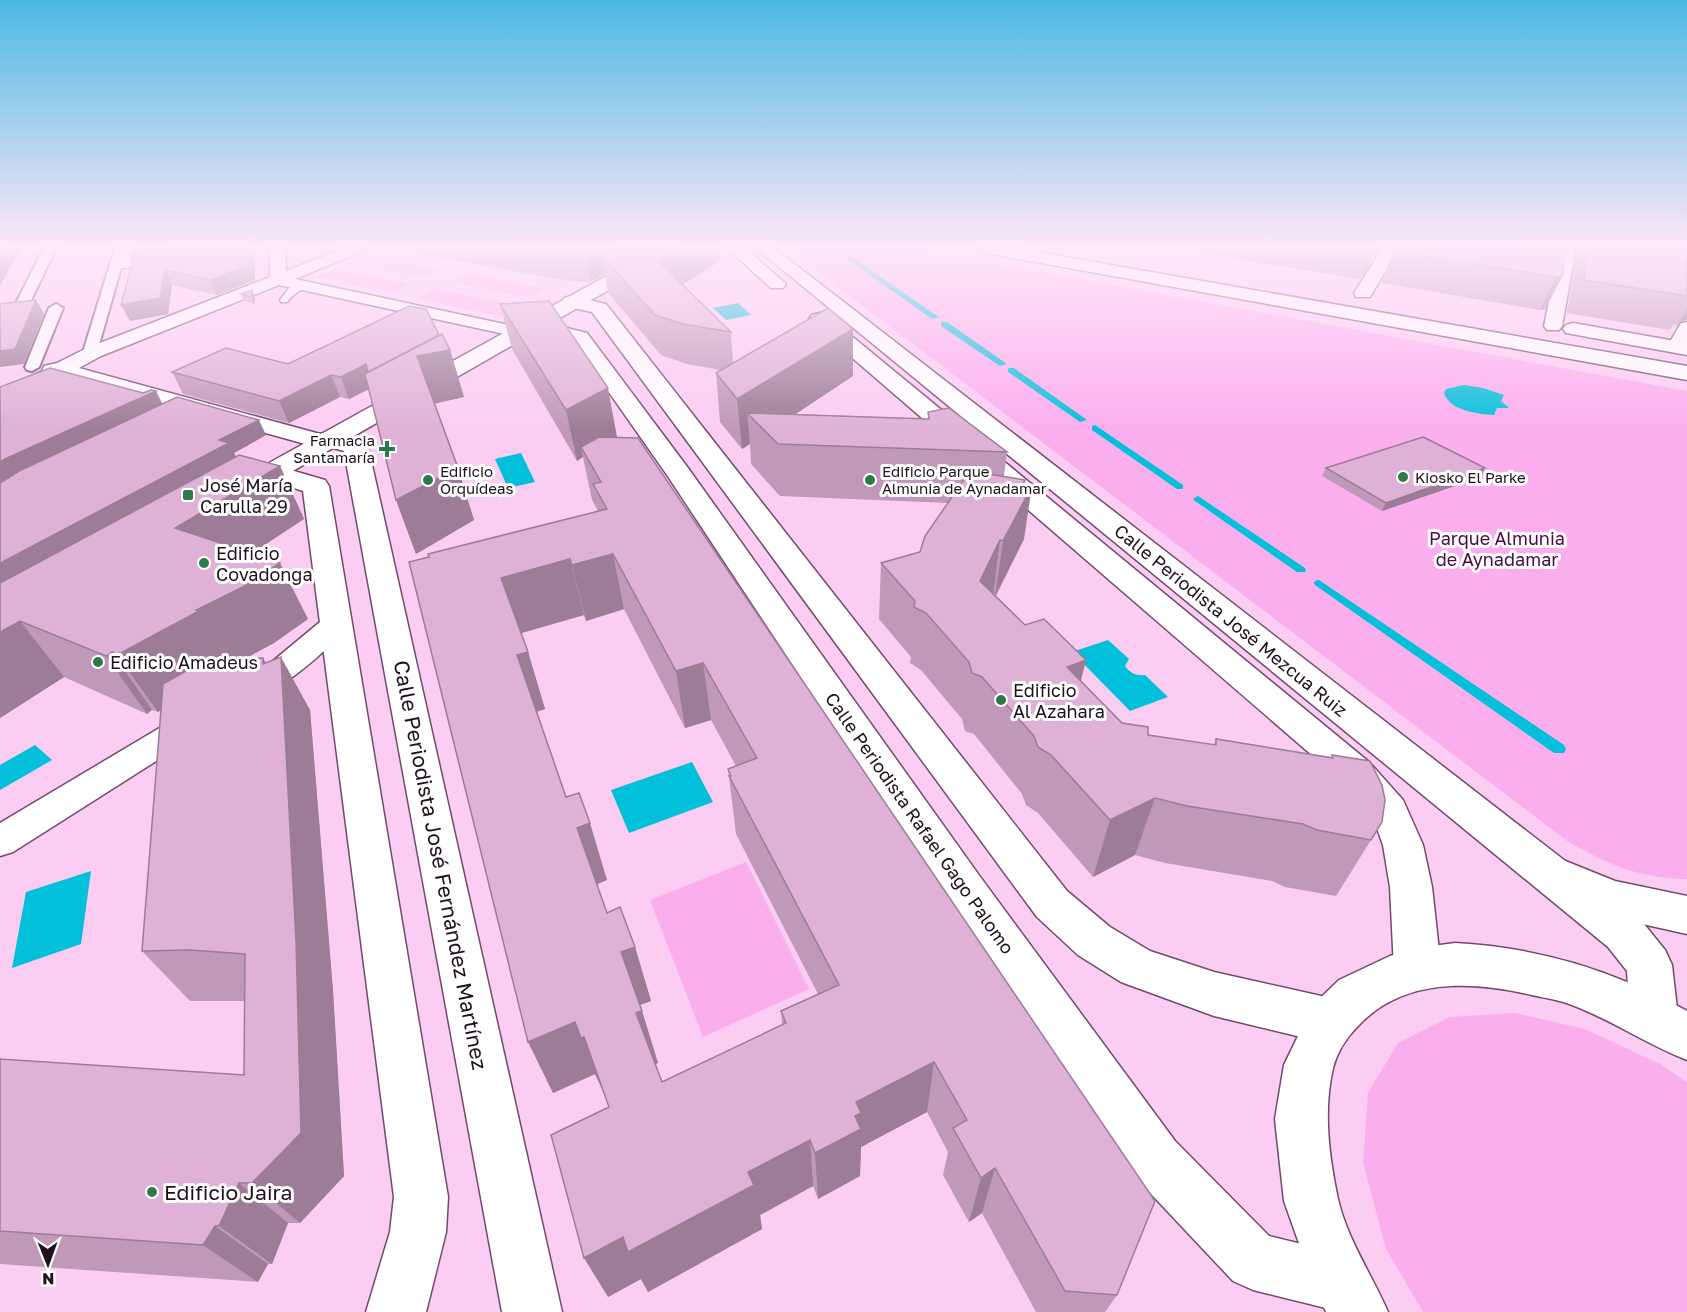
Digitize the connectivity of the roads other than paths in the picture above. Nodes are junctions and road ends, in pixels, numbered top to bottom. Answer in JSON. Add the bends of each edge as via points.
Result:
{"nodes":[{"id":1,"x":14,"y":309,"type":"edge"},
{"id":2,"x":25,"y":309,"type":"edge"},
{"id":3,"x":56,"y":309,"type":"edge"},
{"id":4,"x":103,"y":309,"type":"edge"},
{"id":5,"x":203,"y":309,"type":"edge"},
{"id":6,"x":428,"y":309,"type":"edge"},
{"id":7,"x":560,"y":309,"type":"edge"},
{"id":8,"x":600,"y":309,"type":"edge"},
{"id":9,"x":808,"y":309,"type":"edge"},
{"id":10,"x":841,"y":309,"type":"edge"},
{"id":11,"x":1329,"y":309,"type":"edge"},
{"id":12,"x":1556,"y":309,"type":"edge"},
{"id":13,"x":36,"y":311,"type":"edge"},
{"id":14,"x":0,"y":316,"type":"edge"},
{"id":15,"x":1531,"y":322,"type":"dead end"},
{"id":16,"x":1553,"y":326,"type":"junction"},
{"id":17,"x":1687,"y":327,"type":"edge"},
{"id":18,"x":525,"y":328,"type":"junction"},
{"id":19,"x":1681,"y":348,"type":"edge"},
{"id":20,"x":94,"y":352,"type":"junction"},
{"id":21,"x":32,"y":367,"type":"dead end"},
{"id":22,"x":61,"y":369,"type":"junction"},
{"id":23,"x":1687,"y":373,"type":"edge"},
{"id":24,"x":0,"y":378,"type":"edge"},
{"id":25,"x":0,"y":398,"type":"edge"},
{"id":26,"x":326,"y":441,"type":"junction"},
{"id":27,"x":270,"y":472,"type":"junction"},
{"id":28,"x":218,"y":502,"type":"edge"},
{"id":29,"x":336,"y":624,"type":"junction"},
{"id":30,"x":341,"y":664,"type":"junction"},
{"id":31,"x":284,"y":668,"type":"junction"},
{"id":32,"x":0,"y":841,"type":"edge"},
{"id":33,"x":1548,"y":873,"type":"junction"},
{"id":34,"x":1687,"y":915,"type":"edge"},
{"id":35,"x":1417,"y":969,"type":"junction"},
{"id":36,"x":1330,"y":1021,"type":"junction"},
{"id":37,"x":1676,"y":1025,"type":"edge"},
{"id":38,"x":1350,"y":1298,"type":"edge"},
{"id":39,"x":396,"y":1312,"type":"edge"},
{"id":40,"x":532,"y":1312,"type":"edge"}],
"edges":[{"from":1,"to":14,"type":"street"},
{"from":2,"to":13,"type":"street"},
{"from":3,"to":21,"type":"street"},
{"from":4,"to":20,"type":"street","via":[[91,349]]},
{"from":5,"to":20,"type":"street"},
{"from":6,"to":18,"type":"street"},
{"from":7,"to":18,"type":"street"},
{"from":8,"to":36,"type":"street","via":[[1052,904],[1095,941],[1137,967],[1214,994]]},
{"from":9,"to":35,"type":"street","name":"Calle Periodista José Mezcua Ruiz","via":[[1356,772],[1389,811],[1405,853]]},
{"from":10,"to":33,"type":"street","name":"Calle Periodista José Mezcua Ruiz"},
{"from":11,"to":23,"type":"street"},
{"from":12,"to":16,"type":"street"},
{"from":15,"to":16,"type":"street"},
{"from":16,"to":19,"type":"street"},
{"from":17,"to":19,"type":"street"},
{"from":18,"to":26,"type":"street"},
{"from":18,"to":38,"type":"street","name":"Calle Periodista Rafael Gago Palomo","via":[[580,337],[686,483],[1156,1160],[1253,1261]]},
{"from":20,"to":22,"type":"street"},
{"from":22,"to":24,"type":"street"},
{"from":22,"to":25,"type":"street"},
{"from":22,"to":26,"type":"street","via":[[165,408]]},
{"from":26,"to":27,"type":"street"},
{"from":26,"to":40,"type":"street","name":"Calle Periodista José Fernández Martínez","via":[[356,447]]},
{"from":27,"to":28,"type":"street"},
{"from":27,"to":29,"type":"street","via":[[316,486]]},
{"from":29,"to":30,"type":"street"},
{"from":29,"to":31,"type":"street"},
{"from":30,"to":31,"type":"street"},
{"from":30,"to":39,"type":"street","via":[[421,1197],[418,1232]]},
{"from":31,"to":32,"type":"street"},
{"from":33,"to":34,"type":"street","via":[[1611,899]]},
{"from":33,"to":37,"type":"street","name":"Calle Periodista José Mezcua Ruiz","via":[[1624,933],[1649,965]]},
{"from":35,"to":36,"type":"street","via":[[1390,977],[1355,996]]},
{"from":35,"to":37,"type":"street","via":[[1455,964],[1498,966],[1576,984]]},
{"from":36,"to":38,"type":"street","via":[[1309,1065],[1300,1119],[1311,1201]]}]}
